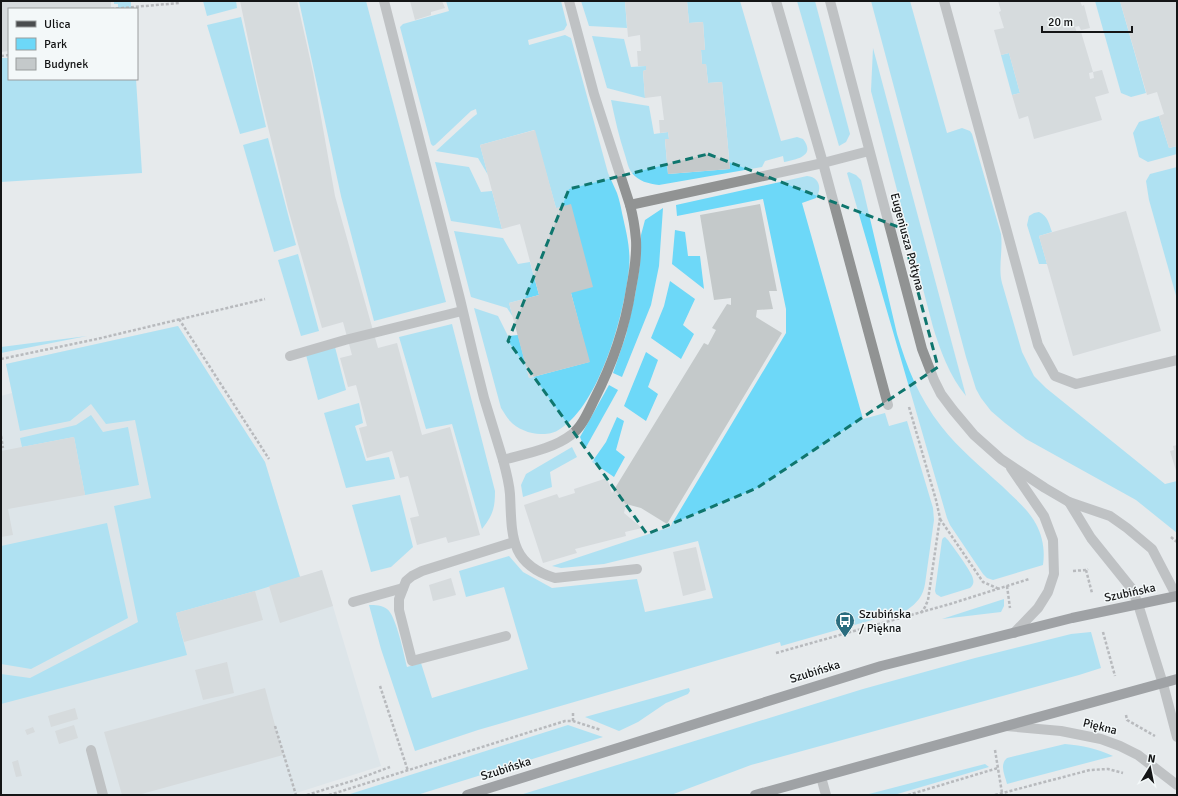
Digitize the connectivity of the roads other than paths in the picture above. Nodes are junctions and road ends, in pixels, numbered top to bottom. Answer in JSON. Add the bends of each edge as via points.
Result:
{"nodes":[{"id":1,"x":384,"y":1,"type":"edge"},
{"id":2,"x":569,"y":1,"type":"edge"},
{"id":3,"x":776,"y":1,"type":"edge"},
{"id":4,"x":830,"y":1,"type":"edge"},
{"id":5,"x":944,"y":1,"type":"edge"},
{"id":6,"x":869,"y":151,"type":"junction"},
{"id":7,"x":823,"y":163,"type":"junction"},
{"id":8,"x":630,"y":204,"type":"junction"},
{"id":9,"x":462,"y":311,"type":"junction"},
{"id":10,"x":290,"y":356,"type":"dead end"},
{"id":11,"x":1177,"y":360,"type":"edge"},
{"id":12,"x":888,"y":405,"type":"dead end"},
{"id":13,"x":503,"y":460,"type":"junction"},
{"id":14,"x":1008,"y":463,"type":"junction"},
{"id":15,"x":1069,"y":502,"type":"junction"},
{"id":16,"x":514,"y":542,"type":"junction"},
{"id":17,"x":637,"y":569,"type":"dead end"},
{"id":18,"x":403,"y":588,"type":"junction"},
{"id":19,"x":1177,"y":596,"type":"edge"},
{"id":20,"x":353,"y":602,"type":"dead end"},
{"id":21,"x":1138,"y":604,"type":"junction"},
{"id":22,"x":1014,"y":632,"type":"junction"},
{"id":23,"x":506,"y":636,"type":"dead end"},
{"id":24,"x":1177,"y":679,"type":"edge"},
{"id":25,"x":1162,"y":684,"type":"junction"},
{"id":26,"x":1004,"y":726,"type":"junction"},
{"id":27,"x":1175,"y":732,"type":"edge"},
{"id":28,"x":92,"y":750,"type":"dead end"},
{"id":29,"x":821,"y":777,"type":"junction"},
{"id":30,"x":1177,"y":785,"type":"edge"},
{"id":31,"x":103,"y":795,"type":"edge"},
{"id":32,"x":467,"y":795,"type":"edge"},
{"id":33,"x":755,"y":795,"type":"edge"},
{"id":34,"x":826,"y":795,"type":"edge"}],
"edges":[{"from":1,"to":9,"type":"street"},
{"from":2,"to":8,"type":"street","via":[[594,94]]},
{"from":3,"to":7,"type":"street"},
{"from":4,"to":6,"type":"street","name":"Eugeniusza Połtyna"},
{"from":5,"to":11,"type":"street","via":[[1038,345],[1055,376],[1076,384]]},
{"from":6,"to":7,"type":"street"},
{"from":6,"to":14,"type":"street","name":"Eugeniusza Połtyna","via":[[922,349],[934,380],[965,426]]},
{"from":7,"to":8,"type":"street"},
{"from":7,"to":12,"type":"street"},
{"from":8,"to":13,"type":"street","via":[[636,240],[634,274],[626,317],[606,377],[579,427],[571,436],[553,446]]},
{"from":9,"to":10,"type":"street"},
{"from":9,"to":13,"type":"street"},
{"from":13,"to":16,"type":"street","via":[[510,493]]},
{"from":14,"to":15,"type":"street","name":"Eugeniusza Połtyna"},
{"from":14,"to":22,"type":"street","name":"Eugeniusza Połtyna","via":[[1044,516],[1053,540],[1054,574],[1048,592],[1038,608]]},
{"from":15,"to":19,"type":"street","name":"Eugeniusza Połtyna","via":[[1110,516],[1152,549]]},
{"from":15,"to":21,"type":"street","name":"Eugeniusza Połtyna","via":[[1091,538],[1132,589]]},
{"from":16,"to":17,"type":"street","via":[[520,556],[531,567],[555,578]]},
{"from":16,"to":18,"type":"street","via":[[422,571],[406,581]]},
{"from":18,"to":20,"type":"street"},
{"from":18,"to":23,"type":"street","via":[[399,598],[399,610],[412,661]]},
{"from":19,"to":21,"type":"main road","name":"Szubińska"},
{"from":21,"to":22,"type":"main road","name":"Szubińska"},
{"from":21,"to":25,"type":"street"},
{"from":22,"to":32,"type":"main road","name":"Szubińska","via":[[881,666]]},
{"from":24,"to":25,"type":"main road"},
{"from":25,"to":26,"type":"main road"},
{"from":25,"to":27,"type":"street"},
{"from":26,"to":29,"type":"main road"},
{"from":26,"to":30,"type":"street","name":"Piękna","via":[[1101,738],[1138,755]]},
{"from":28,"to":31,"type":"street"},
{"from":29,"to":33,"type":"main road"},
{"from":29,"to":34,"type":"street"}]}
